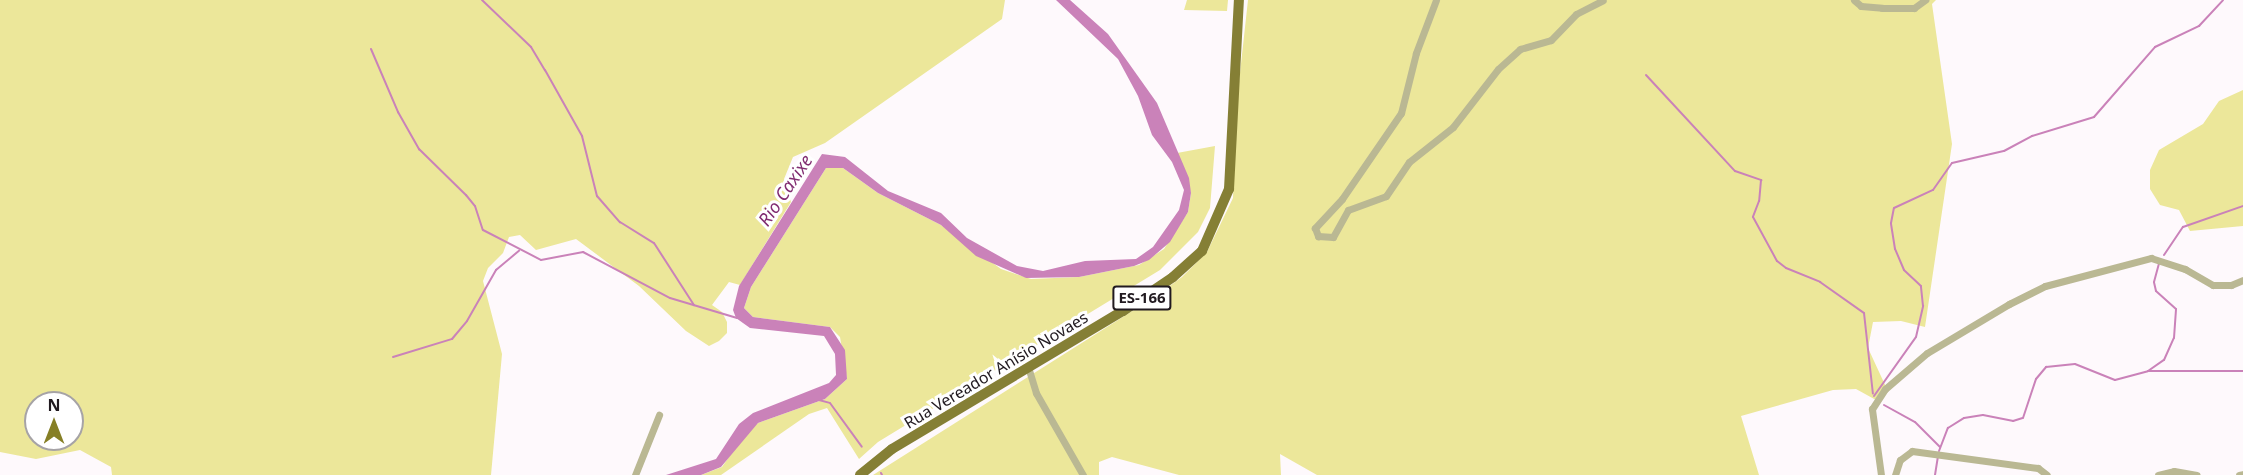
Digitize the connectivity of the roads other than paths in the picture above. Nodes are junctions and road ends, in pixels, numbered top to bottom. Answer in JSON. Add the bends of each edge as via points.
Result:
{"nodes":[{"id":1,"x":1239,"y":0,"type":"edge"},
{"id":2,"x":1437,"y":0,"type":"edge"},
{"id":3,"x":1603,"y":0,"type":"edge"},
{"id":4,"x":1854,"y":0,"type":"edge"},
{"id":5,"x":1925,"y":0,"type":"edge"},
{"id":6,"x":2243,"y":280,"type":"edge"},
{"id":7,"x":1029,"y":370,"type":"junction"},
{"id":8,"x":658,"y":415,"type":"dead end"},
{"id":9,"x":635,"y":475,"type":"edge"},
{"id":10,"x":860,"y":475,"type":"edge"},
{"id":11,"x":1083,"y":475,"type":"edge"},
{"id":12,"x":1881,"y":475,"type":"edge"},
{"id":13,"x":1895,"y":475,"type":"edge"},
{"id":14,"x":2046,"y":475,"type":"edge"},
{"id":15,"x":2158,"y":475,"type":"edge"},
{"id":16,"x":2197,"y":475,"type":"edge"}],
"edges":[{"from":1,"to":7,"type":"main road","name":"Rua Vereador Anísio Novaes","number":"ES-166","via":[[1229,189],[1202,251],[1173,277]]},
{"from":2,"to":3,"type":"street","via":[[1416,53],[1401,113],[1342,199],[1315,228],[1318,236],[1333,237],[1348,210],[1386,196],[1409,162],[1453,128],[1498,69],[1520,49],[1551,40],[1576,14]]},
{"from":4,"to":5,"type":"street","via":[[1861,6],[1914,8]]},
{"from":6,"to":12,"type":"street","via":[[2213,285],[2185,268],[2151,258],[2045,286],[2009,304],[1927,353],[1885,389],[1872,409]]},
{"from":7,"to":10,"type":"main road","name":"Rua Vereador Anísio Novaes","number":"ES-166","via":[[892,449]]},
{"from":7,"to":11,"type":"street","via":[[1035,393]]},
{"from":8,"to":9,"type":"street"},
{"from":13,"to":14,"type":"street","via":[[1904,455],[1912,452],[2038,468]]},
{"from":15,"to":16,"type":"street","via":[[2174,471]]}]}
